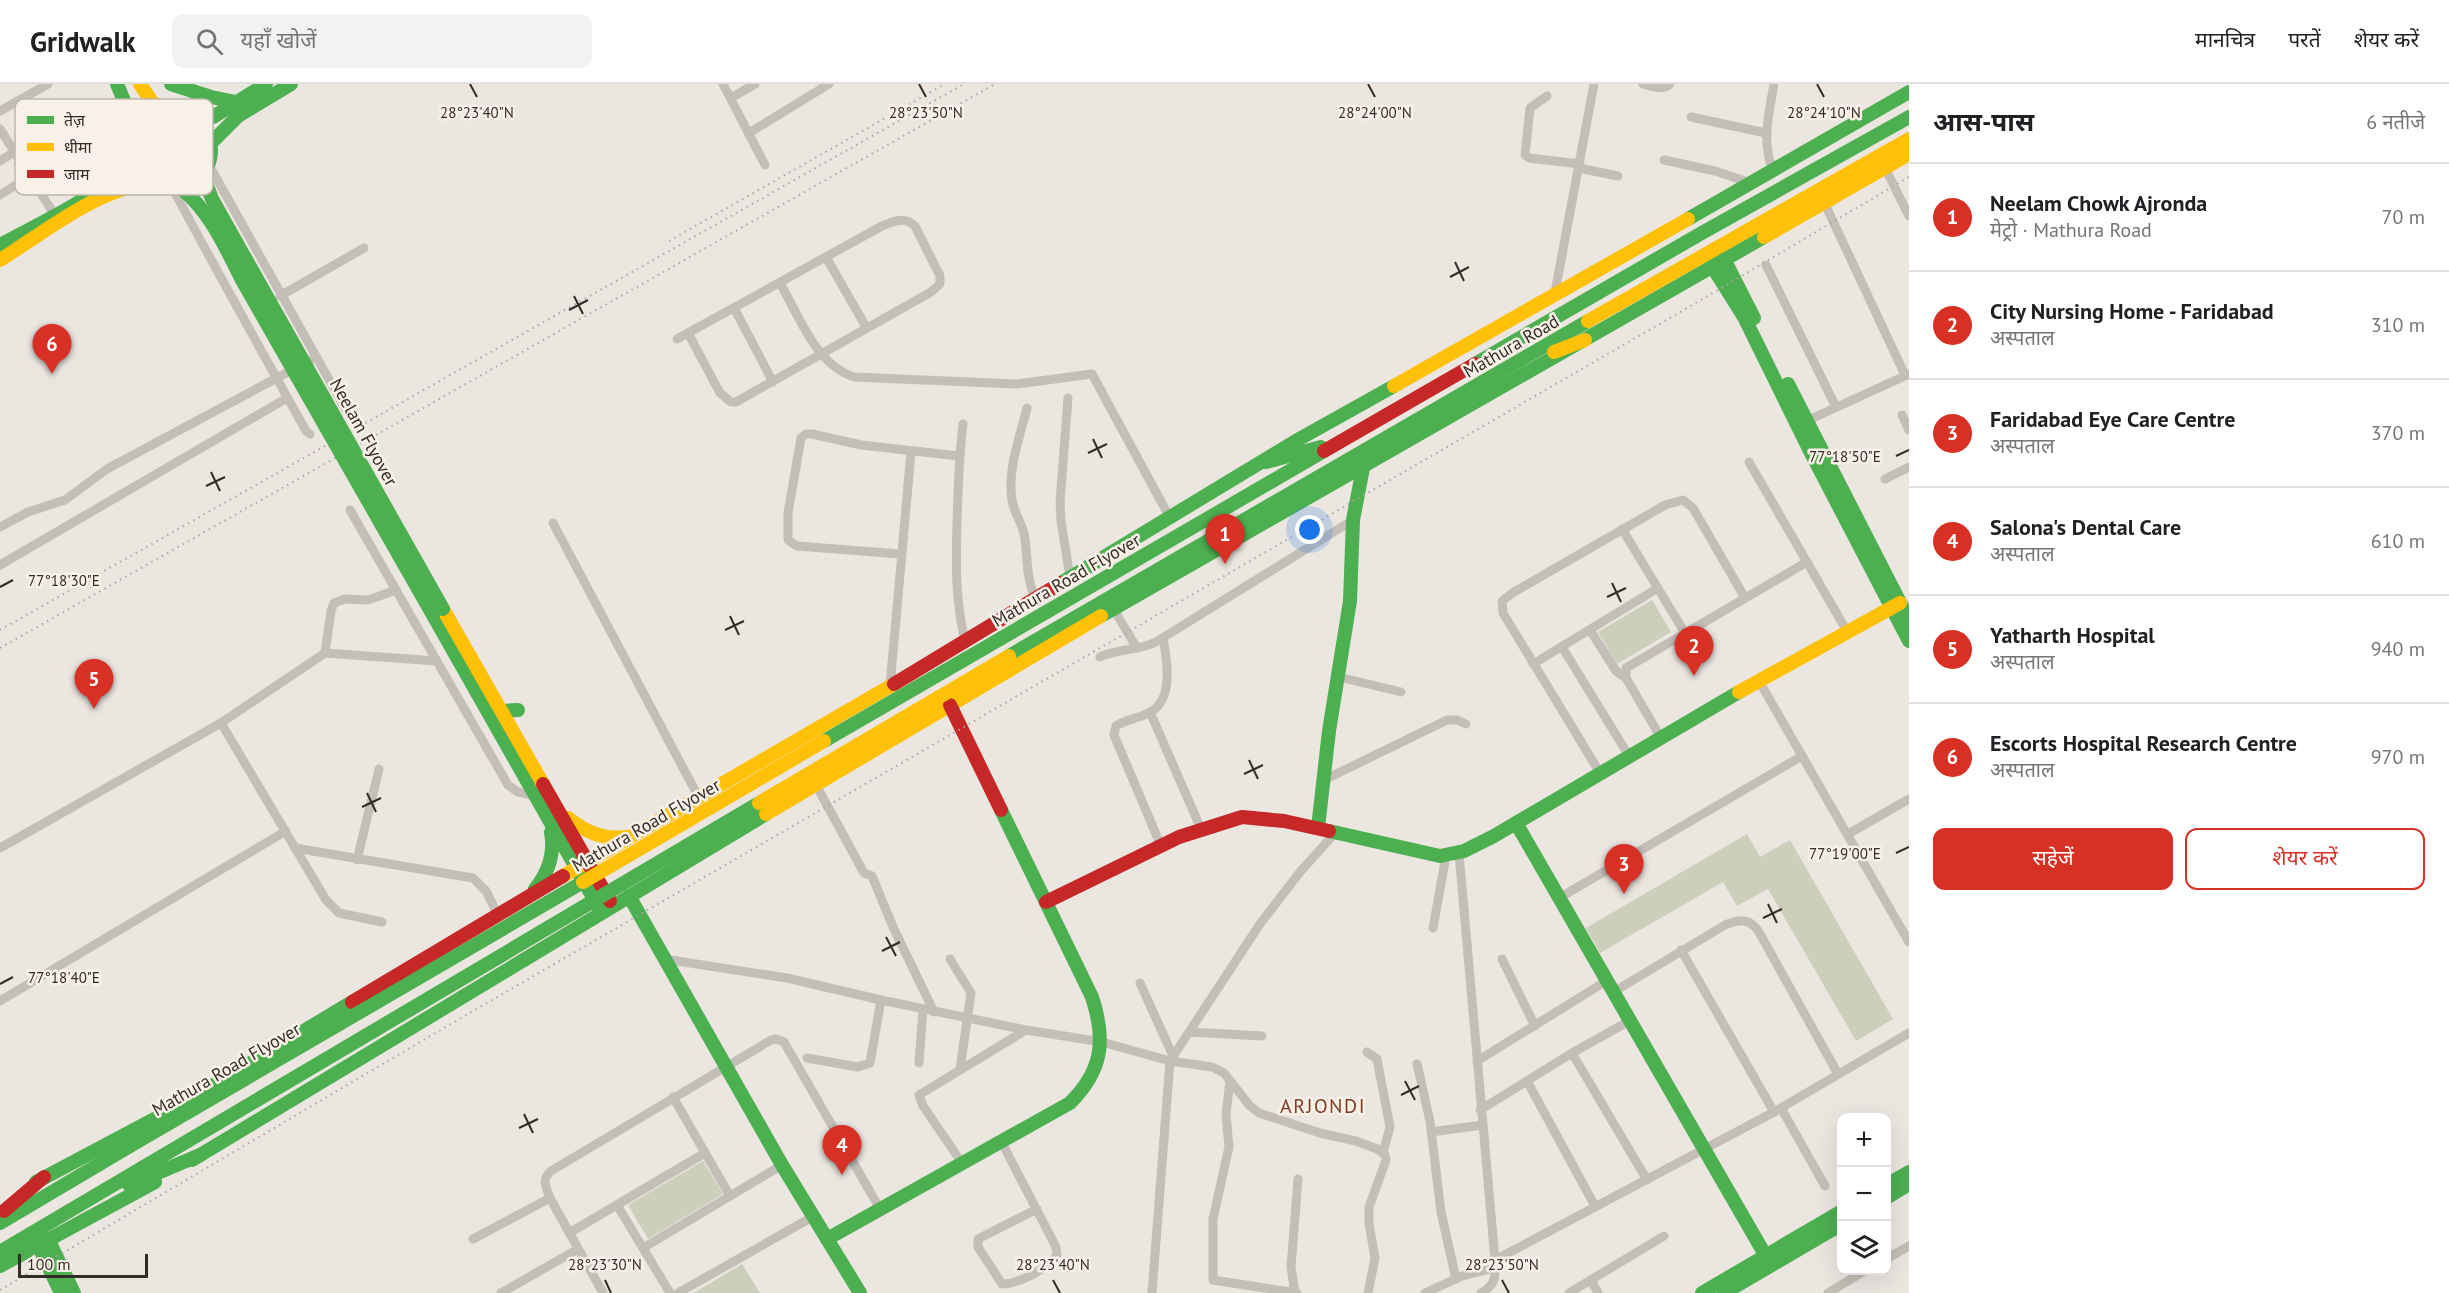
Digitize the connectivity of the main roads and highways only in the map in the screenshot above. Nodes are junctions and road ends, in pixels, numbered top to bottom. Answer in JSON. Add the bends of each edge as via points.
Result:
{"nodes":[{"id":1,"x":117,"y":84,"type":"edge"},
{"id":2,"x":140,"y":84,"type":"edge"},
{"id":3,"x":171,"y":84,"type":"edge"},
{"id":4,"x":266,"y":84,"type":"edge"},
{"id":5,"x":291,"y":84,"type":"edge"},
{"id":6,"x":189,"y":87,"type":"edge"},
{"id":7,"x":1909,"y":92,"type":"edge"},
{"id":8,"x":124,"y":99,"type":"edge"},
{"id":9,"x":150,"y":99,"type":"edge"},
{"id":10,"x":236,"y":102,"type":"junction"},
{"id":11,"x":213,"y":117,"type":"edge"},
{"id":12,"x":1909,"y":117,"type":"edge"},
{"id":13,"x":1909,"y":139,"type":"edge"},
{"id":14,"x":213,"y":140,"type":"edge"},
{"id":15,"x":1909,"y":154,"type":"edge"},
{"id":16,"x":79,"y":195,"type":"edge"},
{"id":17,"x":85,"y":195,"type":"edge"},
{"id":18,"x":111,"y":195,"type":"edge"},
{"id":19,"x":189,"y":195,"type":"edge"},
{"id":20,"x":211,"y":195,"type":"edge"},
{"id":21,"x":70,"y":205,"type":"junction"},
{"id":22,"x":0,"y":245,"type":"edge"},
{"id":23,"x":0,"y":260,"type":"edge"},
{"id":24,"x":1718,"y":263,"type":"junction"},
{"id":25,"x":248,"y":276,"type":"junction"},
{"id":26,"x":1585,"y":340,"type":"junction"},
{"id":27,"x":1498,"y":374,"type":"junction"},
{"id":28,"x":1340,"y":442,"type":"junction"},
{"id":29,"x":1311,"y":459,"type":"joint"},
{"id":30,"x":1266,"y":462,"type":"junction"},
{"id":31,"x":1363,"y":468,"type":"junction"},
{"id":32,"x":1132,"y":586,"type":"junction"},
{"id":33,"x":1896,"y":606,"type":"junction"},
{"id":34,"x":438,"y":612,"type":"junction"},
{"id":35,"x":1909,"y":620,"type":"edge"},
{"id":36,"x":1060,"y":640,"type":"junction"},
{"id":37,"x":1909,"y":641,"type":"edge"},
{"id":38,"x":950,"y":705,"type":"junction"},
{"id":39,"x":518,"y":710,"type":"dead end"},
{"id":40,"x":502,"y":711,"type":"junction"},
{"id":41,"x":561,"y":813,"type":"junction"},
{"id":42,"x":548,"y":822,"type":"junction"},
{"id":43,"x":1516,"y":823,"type":"junction"},
{"id":44,"x":1318,"y":828,"type":"junction"},
{"id":45,"x":639,"y":832,"type":"junction"},
{"id":46,"x":589,"y":861,"type":"junction"},
{"id":47,"x":575,"y":869,"type":"junction"},
{"id":48,"x":668,"y":872,"type":"junction"},
{"id":49,"x":543,"y":888,"type":"junction"},
{"id":50,"x":528,"y":897,"type":"junction"},
{"id":51,"x":628,"y":897,"type":"junction"},
{"id":52,"x":1046,"y":902,"type":"junction"},
{"id":53,"x":607,"y":909,"type":"junction"},
{"id":54,"x":568,"y":932,"type":"junction"},
{"id":55,"x":200,"y":1155,"type":"junction"},
{"id":56,"x":1909,"y":1172,"type":"edge"},
{"id":57,"x":44,"y":1177,"type":"junction"},
{"id":58,"x":1909,"y":1184,"type":"edge"},
{"id":59,"x":1891,"y":1189,"type":"edge"},
{"id":60,"x":1891,"y":1191,"type":"edge"},
{"id":61,"x":0,"y":1203,"type":"edge"},
{"id":62,"x":73,"y":1209,"type":"junction"},
{"id":63,"x":0,"y":1214,"type":"edge"},
{"id":64,"x":1837,"y":1214,"type":"edge"},
{"id":65,"x":0,"y":1223,"type":"edge"},
{"id":66,"x":1837,"y":1226,"type":"edge"},
{"id":67,"x":827,"y":1239,"type":"junction"},
{"id":68,"x":43,"y":1242,"type":"junction"},
{"id":69,"x":0,"y":1252,"type":"edge"},
{"id":70,"x":1768,"y":1260,"type":"junction"},
{"id":71,"x":0,"y":1266,"type":"edge"},
{"id":72,"x":1704,"y":1292,"type":"edge"},
{"id":73,"x":61,"y":1293,"type":"edge"},
{"id":74,"x":74,"y":1293,"type":"edge"},
{"id":75,"x":860,"y":1293,"type":"edge"},
{"id":76,"x":1724,"y":1293,"type":"edge"}],
"edges":[{"from":1,"to":8,"type":"main road"},
{"from":2,"to":9,"type":"main road"},
{"from":3,"to":6,"type":"main road"},
{"from":4,"to":10,"type":"main road"},
{"from":5,"to":14,"type":"main road","via":[[245,110]]},
{"from":6,"to":10,"type":"main road"},
{"from":7,"to":30,"type":"main road","via":[[1301,438]]},
{"from":10,"to":11,"type":"main road"},
{"from":12,"to":28,"type":"main road","name":"Mathura Road"},
{"from":13,"to":27,"type":"main road","name":"Mathura Road"},
{"from":15,"to":24,"type":"main road"},
{"from":16,"to":21,"type":"main road"},
{"from":17,"to":21,"type":"main road"},
{"from":18,"to":23,"type":"main road"},
{"from":19,"to":25,"type":"main road","via":[[208,214]]},
{"from":20,"to":25,"type":"main road"},
{"from":21,"to":22,"type":"main road"},
{"from":24,"to":26,"type":"main road"},
{"from":24,"to":33,"type":"main road"},
{"from":25,"to":34,"type":"main road","name":"Neelam Flyover","bridge":true},
{"from":26,"to":27,"type":"main road"},
{"from":26,"to":31,"type":"main road"},
{"from":27,"to":32,"type":"main road","name":"Mathura Road"},
{"from":28,"to":29,"type":"main road","name":"Mathura Road"},
{"from":28,"to":30,"type":"main road"},
{"from":29,"to":65,"type":"main road","name":"Mathura Road Flyover","bridge":true},
{"from":30,"to":45,"type":"main road"},
{"from":31,"to":36,"type":"main road"},
{"from":31,"to":44,"type":"main road","via":[[1353,519],[1350,601]]},
{"from":32,"to":36,"type":"main road"},
{"from":32,"to":62,"type":"main road","name":"Mathura Road Flyover","bridge":true},
{"from":33,"to":35,"type":"main road"},
{"from":33,"to":37,"type":"main road"},
{"from":33,"to":43,"type":"main road"},
{"from":34,"to":40,"type":"main road"},
{"from":34,"to":42,"type":"main road"},
{"from":36,"to":38,"type":"main road"},
{"from":38,"to":48,"type":"main road"},
{"from":38,"to":52,"type":"main road"},
{"from":39,"to":40,"type":"main road"},
{"from":40,"to":41,"type":"main road"},
{"from":41,"to":45,"type":"main road","via":[[597,837],[616,839]]},
{"from":41,"to":46,"type":"main road"},
{"from":42,"to":47,"type":"main road"},
{"from":42,"to":50,"type":"main road","via":[[552,861],[543,880]]},
{"from":43,"to":44,"type":"main road","via":[[1452,855],[1432,855]]},
{"from":43,"to":70,"type":"main road"},
{"from":44,"to":52,"type":"main road","via":[[1271,818],[1242,818],[1201,829]]},
{"from":45,"to":46,"type":"main road"},
{"from":45,"to":48,"type":"main road","via":[[646,856],[659,871]]},
{"from":46,"to":47,"type":"main road"},
{"from":46,"to":53,"type":"main road"},
{"from":47,"to":49,"type":"main road"},
{"from":47,"to":53,"type":"main road"},
{"from":48,"to":51,"type":"main road"},
{"from":49,"to":50,"type":"main road"},
{"from":49,"to":54,"type":"main road","via":[[554,890],[568,910]]},
{"from":50,"to":57,"type":"main road","via":[[178,1106]]},
{"from":51,"to":53,"type":"main road"},
{"from":51,"to":67,"type":"main road"},
{"from":52,"to":67,"type":"main road","via":[[1100,1018],[1102,1042],[1098,1061],[1083,1092],[1070,1103]]},
{"from":53,"to":54,"type":"main road"},
{"from":54,"to":55,"type":"main road"},
{"from":55,"to":62,"type":"main road"},
{"from":55,"to":68,"type":"main road"},
{"from":56,"to":59,"type":"main road"},
{"from":57,"to":61,"type":"main road"},
{"from":57,"to":63,"type":"main road"},
{"from":58,"to":60,"type":"main road"},
{"from":62,"to":69,"type":"main road"},
{"from":64,"to":70,"type":"main road"},
{"from":66,"to":70,"type":"main road"},
{"from":67,"to":75,"type":"main road"},
{"from":68,"to":71,"type":"main road"},
{"from":68,"to":73,"type":"main road"},
{"from":68,"to":74,"type":"main road"},
{"from":70,"to":72,"type":"main road"},
{"from":70,"to":76,"type":"main road"}]}
